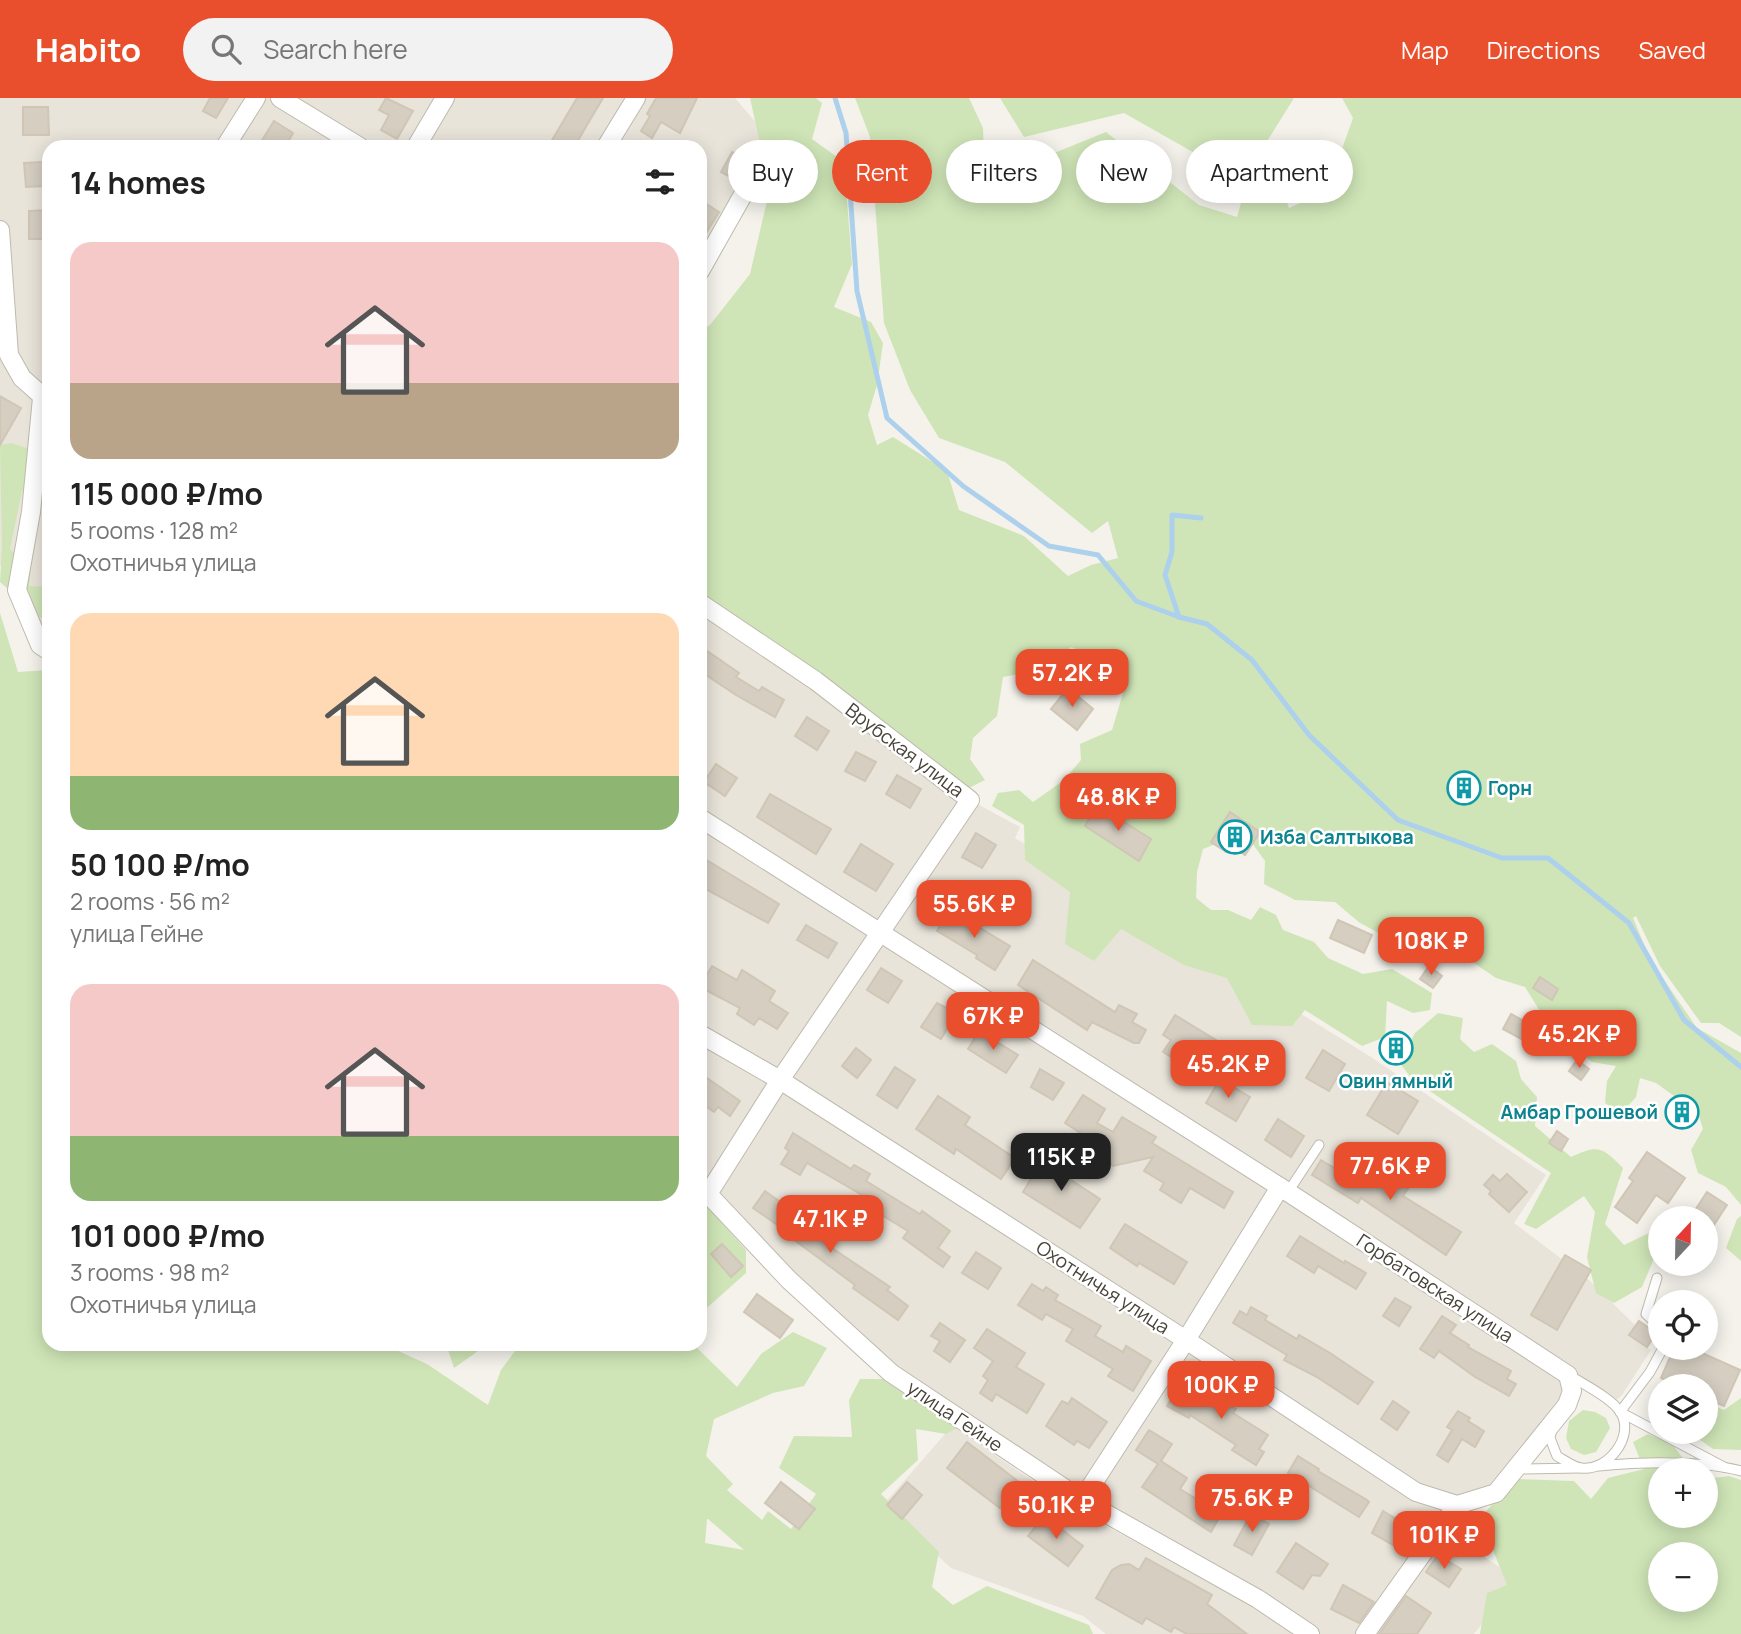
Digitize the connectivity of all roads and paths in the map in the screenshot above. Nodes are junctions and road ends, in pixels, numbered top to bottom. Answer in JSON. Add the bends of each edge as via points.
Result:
{"nodes":[{"id":1,"x":256,"y":98,"type":"edge"},
{"id":2,"x":280,"y":98,"type":"edge"},
{"id":3,"x":445,"y":98,"type":"edge"},
{"id":4,"x":636,"y":98,"type":"edge"},
{"id":5,"x":229,"y":140,"type":"edge"},
{"id":6,"x":349,"y":140,"type":"edge"},
{"id":7,"x":420,"y":140,"type":"edge"},
{"id":8,"x":610,"y":140,"type":"edge"},
{"id":9,"x":739,"y":203,"type":"edge"},
{"id":10,"x":0,"y":230,"type":"edge"},
{"id":11,"x":707,"y":259,"type":"edge"},
{"id":12,"x":4,"y":355,"type":"edge"},
{"id":13,"x":42,"y":393,"type":"edge"},
{"id":14,"x":42,"y":433,"type":"edge"},
{"id":15,"x":707,"y":608,"type":"edge"},
{"id":16,"x":42,"y":646,"type":"edge"},
{"id":17,"x":707,"y":822,"type":"edge"},
{"id":18,"x":880,"y":932,"type":"junction"},
{"id":19,"x":707,"y":1038,"type":"edge"},
{"id":20,"x":780,"y":1080,"type":"junction"},
{"id":21,"x":1319,"y":1144,"type":"dead end"},
{"id":22,"x":1284,"y":1189,"type":"junction"},
{"id":23,"x":708,"y":1194,"type":"joint"},
{"id":24,"x":1657,"y":1278,"type":"dead end"},
{"id":25,"x":1653,"y":1290,"type":"edge"},
{"id":26,"x":1186,"y":1340,"type":"junction"},
{"id":27,"x":1656,"y":1360,"type":"edge"},
{"id":28,"x":1568,"y":1375,"type":"junction"},
{"id":29,"x":1620,"y":1412,"type":"junction"},
{"id":30,"x":1555,"y":1420,"type":"junction"},
{"id":31,"x":1599,"y":1466,"type":"junction"},
{"id":32,"x":1724,"y":1467,"type":"junction"},
{"id":33,"x":1581,"y":1468,"type":"junction"},
{"id":34,"x":1515,"y":1469,"type":"junction"},
{"id":35,"x":1741,"y":1471,"type":"edge"},
{"id":36,"x":1082,"y":1500,"type":"junction"},
{"id":37,"x":1457,"y":1505,"type":"junction"},
{"id":38,"x":1310,"y":1634,"type":"edge"},
{"id":39,"x":1365,"y":1634,"type":"edge"}],
"edges":[{"from":1,"to":5,"type":"street"},
{"from":2,"to":6,"type":"street"},
{"from":3,"to":7,"type":"street"},
{"from":4,"to":8,"type":"street"},
{"from":9,"to":11,"type":"street"},
{"from":10,"to":12,"type":"street"},
{"from":12,"to":13,"type":"street"},
{"from":14,"to":16,"type":"street","via":[[17,590]]},
{"from":15,"to":18,"type":"street","name":"Врубская улица","via":[[816,681],[970,800]]},
{"from":17,"to":18,"type":"street","name":"Горбатовская улица"},
{"from":18,"to":20,"type":"street","name":"Врубская улица"},
{"from":18,"to":22,"type":"street","name":"Горбатовская улица"},
{"from":19,"to":20,"type":"street","name":"Охотничья улица"},
{"from":20,"to":23,"type":"street","name":"Врубская улица"},
{"from":20,"to":26,"type":"street","name":"Охотничья улица"},
{"from":21,"to":22,"type":"lane"},
{"from":22,"to":26,"type":"street"},
{"from":22,"to":28,"type":"street","name":"Горбатовская улица"},
{"from":23,"to":36,"type":"street","name":"улица Гейне","via":[[789,1280],[891,1373]]},
{"from":24,"to":25,"type":"lane"},
{"from":26,"to":36,"type":"street"},
{"from":26,"to":37,"type":"street","name":"Охотничья улица","via":[[1416,1492]]},
{"from":27,"to":29,"type":"lane"},
{"from":28,"to":29,"type":"lane"},
{"from":28,"to":30,"type":"street","via":[[1572,1391]]},
{"from":29,"to":31,"type":"lane","via":[[1624,1438]]},
{"from":29,"to":32,"type":"lane"},
{"from":30,"to":33,"type":"lane","via":[[1550,1438],[1557,1456]]},
{"from":30,"to":34,"type":"street"},
{"from":31,"to":32,"type":"lane"},
{"from":31,"to":33,"type":"lane"},
{"from":32,"to":35,"type":"lane"},
{"from":33,"to":34,"type":"lane"},
{"from":34,"to":37,"type":"street","via":[[1496,1493]]},
{"from":36,"to":38,"type":"street","name":"улица Гейне","via":[[1258,1599]]},
{"from":37,"to":39,"type":"street"}]}
